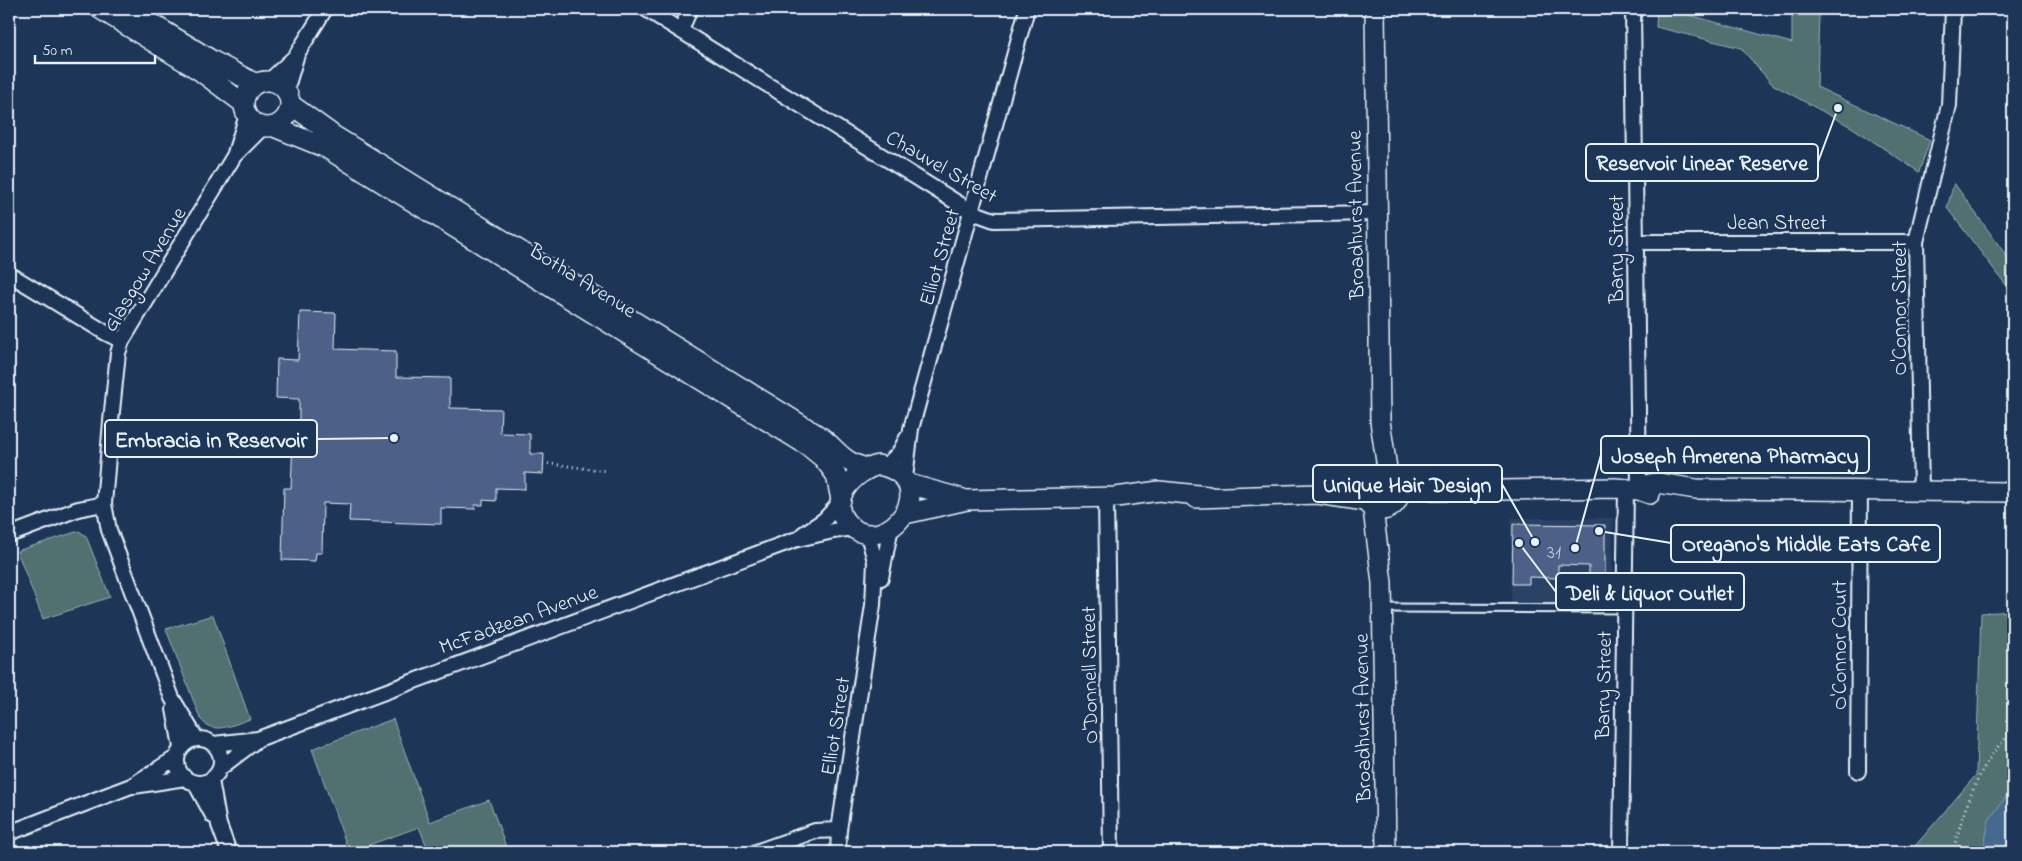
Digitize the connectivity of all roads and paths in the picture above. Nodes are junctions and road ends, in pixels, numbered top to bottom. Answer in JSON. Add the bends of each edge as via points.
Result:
{"nodes":[{"id":1,"x":100,"y":9,"type":"edge"},
{"id":2,"x":128,"y":9,"type":"edge"},
{"id":3,"x":325,"y":9,"type":"edge"},
{"id":4,"x":646,"y":9,"type":"edge"},
{"id":5,"x":690,"y":9,"type":"edge"},
{"id":6,"x":1027,"y":9,"type":"edge"},
{"id":7,"x":1375,"y":9,"type":"edge"},
{"id":8,"x":1633,"y":9,"type":"edge"},
{"id":9,"x":1953,"y":9,"type":"edge"},
{"id":10,"x":681,"y":30,"type":"junction"},
{"id":11,"x":297,"y":54,"type":"junction"},
{"id":12,"x":262,"y":82,"type":"junction"},
{"id":13,"x":288,"y":97,"type":"junction"},
{"id":14,"x":245,"y":110,"type":"junction"},
{"id":15,"x":268,"y":127,"type":"junction"},
{"id":16,"x":234,"y":156,"type":"junction"},
{"id":17,"x":441,"y":210,"type":"junction"},
{"id":18,"x":972,"y":212,"type":"junction"},
{"id":19,"x":1377,"y":213,"type":"junction"},
{"id":20,"x":1637,"y":242,"type":"junction"},
{"id":21,"x":1916,"y":242,"type":"junction"},
{"id":22,"x":9,"y":274,"type":"edge"},
{"id":23,"x":122,"y":342,"type":"junction"},
{"id":24,"x":721,"y":383,"type":"junction"},
{"id":25,"x":911,"y":429,"type":"junction"},
{"id":26,"x":543,"y":463,"type":"dead end"},
{"id":27,"x":886,"y":466,"type":"junction"},
{"id":28,"x":867,"y":468,"type":"junction"},
{"id":29,"x":607,"y":471,"type":"dead end"},
{"id":30,"x":907,"y":481,"type":"junction"},
{"id":31,"x":1632,"y":489,"type":"junction"},
{"id":32,"x":1860,"y":490,"type":"junction"},
{"id":33,"x":1921,"y":491,"type":"junction"},
{"id":34,"x":1381,"y":492,"type":"junction"},
{"id":35,"x":2013,"y":492,"type":"edge"},
{"id":36,"x":1111,"y":497,"type":"junction"},
{"id":37,"x":967,"y":500,"type":"junction"},
{"id":38,"x":840,"y":502,"type":"junction"},
{"id":39,"x":104,"y":504,"type":"junction"},
{"id":40,"x":905,"y":514,"type":"junction"},
{"id":41,"x":891,"y":527,"type":"junction"},
{"id":42,"x":860,"y":532,"type":"junction"},
{"id":43,"x":9,"y":535,"type":"edge"},
{"id":44,"x":794,"y":540,"type":"junction"},
{"id":45,"x":873,"y":605,"type":"junction"},
{"id":46,"x":1383,"y":608,"type":"junction"},
{"id":47,"x":1624,"y":609,"type":"junction"},
{"id":48,"x":172,"y":698,"type":"junction"},
{"id":49,"x":2013,"y":731,"type":"edge"},
{"id":50,"x":196,"y":738,"type":"junction"},
{"id":51,"x":258,"y":739,"type":"junction"},
{"id":52,"x":214,"y":744,"type":"junction"},
{"id":53,"x":179,"y":752,"type":"junction"},
{"id":54,"x":220,"y":768,"type":"junction"},
{"id":55,"x":1858,"y":771,"type":"dead end"},
{"id":56,"x":190,"y":780,"type":"junction"},
{"id":57,"x":211,"y":780,"type":"junction"},
{"id":58,"x":131,"y":786,"type":"junction"},
{"id":59,"x":219,"y":825,"type":"junction"},
{"id":60,"x":839,"y":830,"type":"junction"},
{"id":61,"x":9,"y":833,"type":"edge"},
{"id":62,"x":229,"y":852,"type":"edge"},
{"id":63,"x":756,"y":852,"type":"edge"},
{"id":64,"x":838,"y":852,"type":"edge"},
{"id":65,"x":1111,"y":852,"type":"edge"},
{"id":66,"x":1386,"y":852,"type":"edge"},
{"id":67,"x":1621,"y":852,"type":"edge"},
{"id":68,"x":1952,"y":852,"type":"edge"}],
"edges":[{"from":1,"to":14,"type":"street","via":[[200,71]]},
{"from":2,"to":12,"type":"street","via":[[212,61]]},
{"from":3,"to":11,"type":"street"},
{"from":4,"to":10,"type":"street","name":"Chauvel Street"},
{"from":5,"to":10,"type":"street"},
{"from":6,"to":18,"type":"street","name":"Elliot Street"},
{"from":7,"to":19,"type":"street","name":"Broadhurst Avenue"},
{"from":8,"to":20,"type":"street","name":"Barry Street"},
{"from":9,"to":21,"type":"street","name":"O'Connor Street","via":[[1949,105]]},
{"from":10,"to":18,"type":"street","name":"Chauvel Street"},
{"from":11,"to":12,"type":"street"},
{"from":11,"to":13,"type":"street"},
{"from":12,"to":13,"type":"street","via":[[281,86]]},
{"from":12,"to":14,"type":"street","via":[[247,92]]},
{"from":13,"to":15,"type":"street","via":[[286,118]]},
{"from":13,"to":17,"type":"street","name":"Botha Avenue","via":[[333,135]]},
{"from":14,"to":15,"type":"street","via":[[251,121]]},
{"from":14,"to":16,"type":"street","name":"Glasgow Avenue"},
{"from":15,"to":16,"type":"street","name":"Glasgow Avenue"},
{"from":15,"to":17,"type":"street","name":"Botha Avenue","via":[[326,148]]},
{"from":16,"to":23,"type":"street","name":"Glasgow Avenue"},
{"from":17,"to":24,"type":"street","name":"Botha Avenue"},
{"from":18,"to":19,"type":"street","name":"Chauvel Street","via":[[994,220]]},
{"from":18,"to":25,"type":"street","name":"Elliot Street"},
{"from":19,"to":34,"type":"street","name":"Broadhurst Avenue"},
{"from":20,"to":21,"type":"street","name":"Jean Street"},
{"from":20,"to":31,"type":"street","name":"Barry Street"},
{"from":21,"to":33,"type":"street","name":"O'Connor Street"},
{"from":22,"to":23,"type":"street"},
{"from":23,"to":39,"type":"street","name":"Glasgow Avenue","via":[[118,353]]},
{"from":24,"to":28,"type":"street","name":"Botha Avenue","via":[[821,437],[846,461]]},
{"from":24,"to":38,"type":"street","name":"Botha Avenue","via":[[823,458],[836,475]]},
{"from":25,"to":27,"type":"street","name":"Elliot Street","via":[[899,453]]},
{"from":25,"to":30,"type":"street","name":"Elliot Street"},
{"from":26,"to":29,"type":"path"},
{"from":27,"to":28,"type":"street"},
{"from":27,"to":30,"type":"street","via":[[899,472]]},
{"from":28,"to":38,"type":"street","via":[[854,478]]},
{"from":30,"to":37,"type":"street"},
{"from":30,"to":40,"type":"street","via":[[910,500]]},
{"from":31,"to":32,"type":"street","via":[[1658,483],[1696,489]]},
{"from":31,"to":34,"type":"street"},
{"from":31,"to":47,"type":"street","name":"Barry Street"},
{"from":32,"to":33,"type":"street"},
{"from":32,"to":55,"type":"street","name":"O'Connor Court"},
{"from":33,"to":35,"type":"street"},
{"from":34,"to":36,"type":"street","via":[[1208,496],[1159,491]]},
{"from":34,"to":46,"type":"street","name":"Broadhurst Avenue"},
{"from":36,"to":37,"type":"street"},
{"from":36,"to":65,"type":"street","name":"O'Donnell Street"},
{"from":37,"to":40,"type":"street"},
{"from":38,"to":42,"type":"street","via":[[846,522]]},
{"from":38,"to":44,"type":"street","name":"McFadzean Avenue","via":[[824,520]]},
{"from":39,"to":43,"type":"street","via":[[78,509]]},
{"from":39,"to":48,"type":"street","name":"Glasgow Avenue","via":[[109,530]]},
{"from":40,"to":41,"type":"street"},
{"from":41,"to":42,"type":"street","via":[[880,533]]},
{"from":41,"to":45,"type":"street","name":"Elliot Street"},
{"from":42,"to":44,"type":"street","name":"McFadzean Avenue","via":[[833,531]]},
{"from":42,"to":45,"type":"street","name":"Elliot Street","via":[[875,562]]},
{"from":44,"to":51,"type":"street","name":"McFadzean Avenue"},
{"from":45,"to":60,"type":"street","name":"Elliot Street"},
{"from":46,"to":47,"type":"lane"},
{"from":46,"to":66,"type":"street","name":"Broadhurst Avenue"},
{"from":47,"to":67,"type":"street","name":"Barry Street"},
{"from":48,"to":50,"type":"street","name":"Glasgow Avenue"},
{"from":48,"to":53,"type":"street","name":"Glasgow Avenue"},
{"from":49,"to":68,"type":"path","via":[[1996,749],[1982,773]]},
{"from":50,"to":52,"type":"street"},
{"from":50,"to":53,"type":"street"},
{"from":51,"to":52,"type":"street","name":"McFadzean Avenue"},
{"from":51,"to":54,"type":"street","name":"McFadzean Avenue"},
{"from":52,"to":54,"type":"street","via":[[221,755]]},
{"from":53,"to":56,"type":"street","via":[[177,765]]},
{"from":53,"to":58,"type":"street"},
{"from":54,"to":57,"type":"street"},
{"from":56,"to":57,"type":"street"},
{"from":56,"to":58,"type":"street"},
{"from":56,"to":59,"type":"street"},
{"from":57,"to":59,"type":"street"},
{"from":58,"to":61,"type":"street"},
{"from":59,"to":62,"type":"street"},
{"from":60,"to":63,"type":"street","via":[[815,831]]},
{"from":60,"to":64,"type":"street","name":"Elliot Street"}]}
